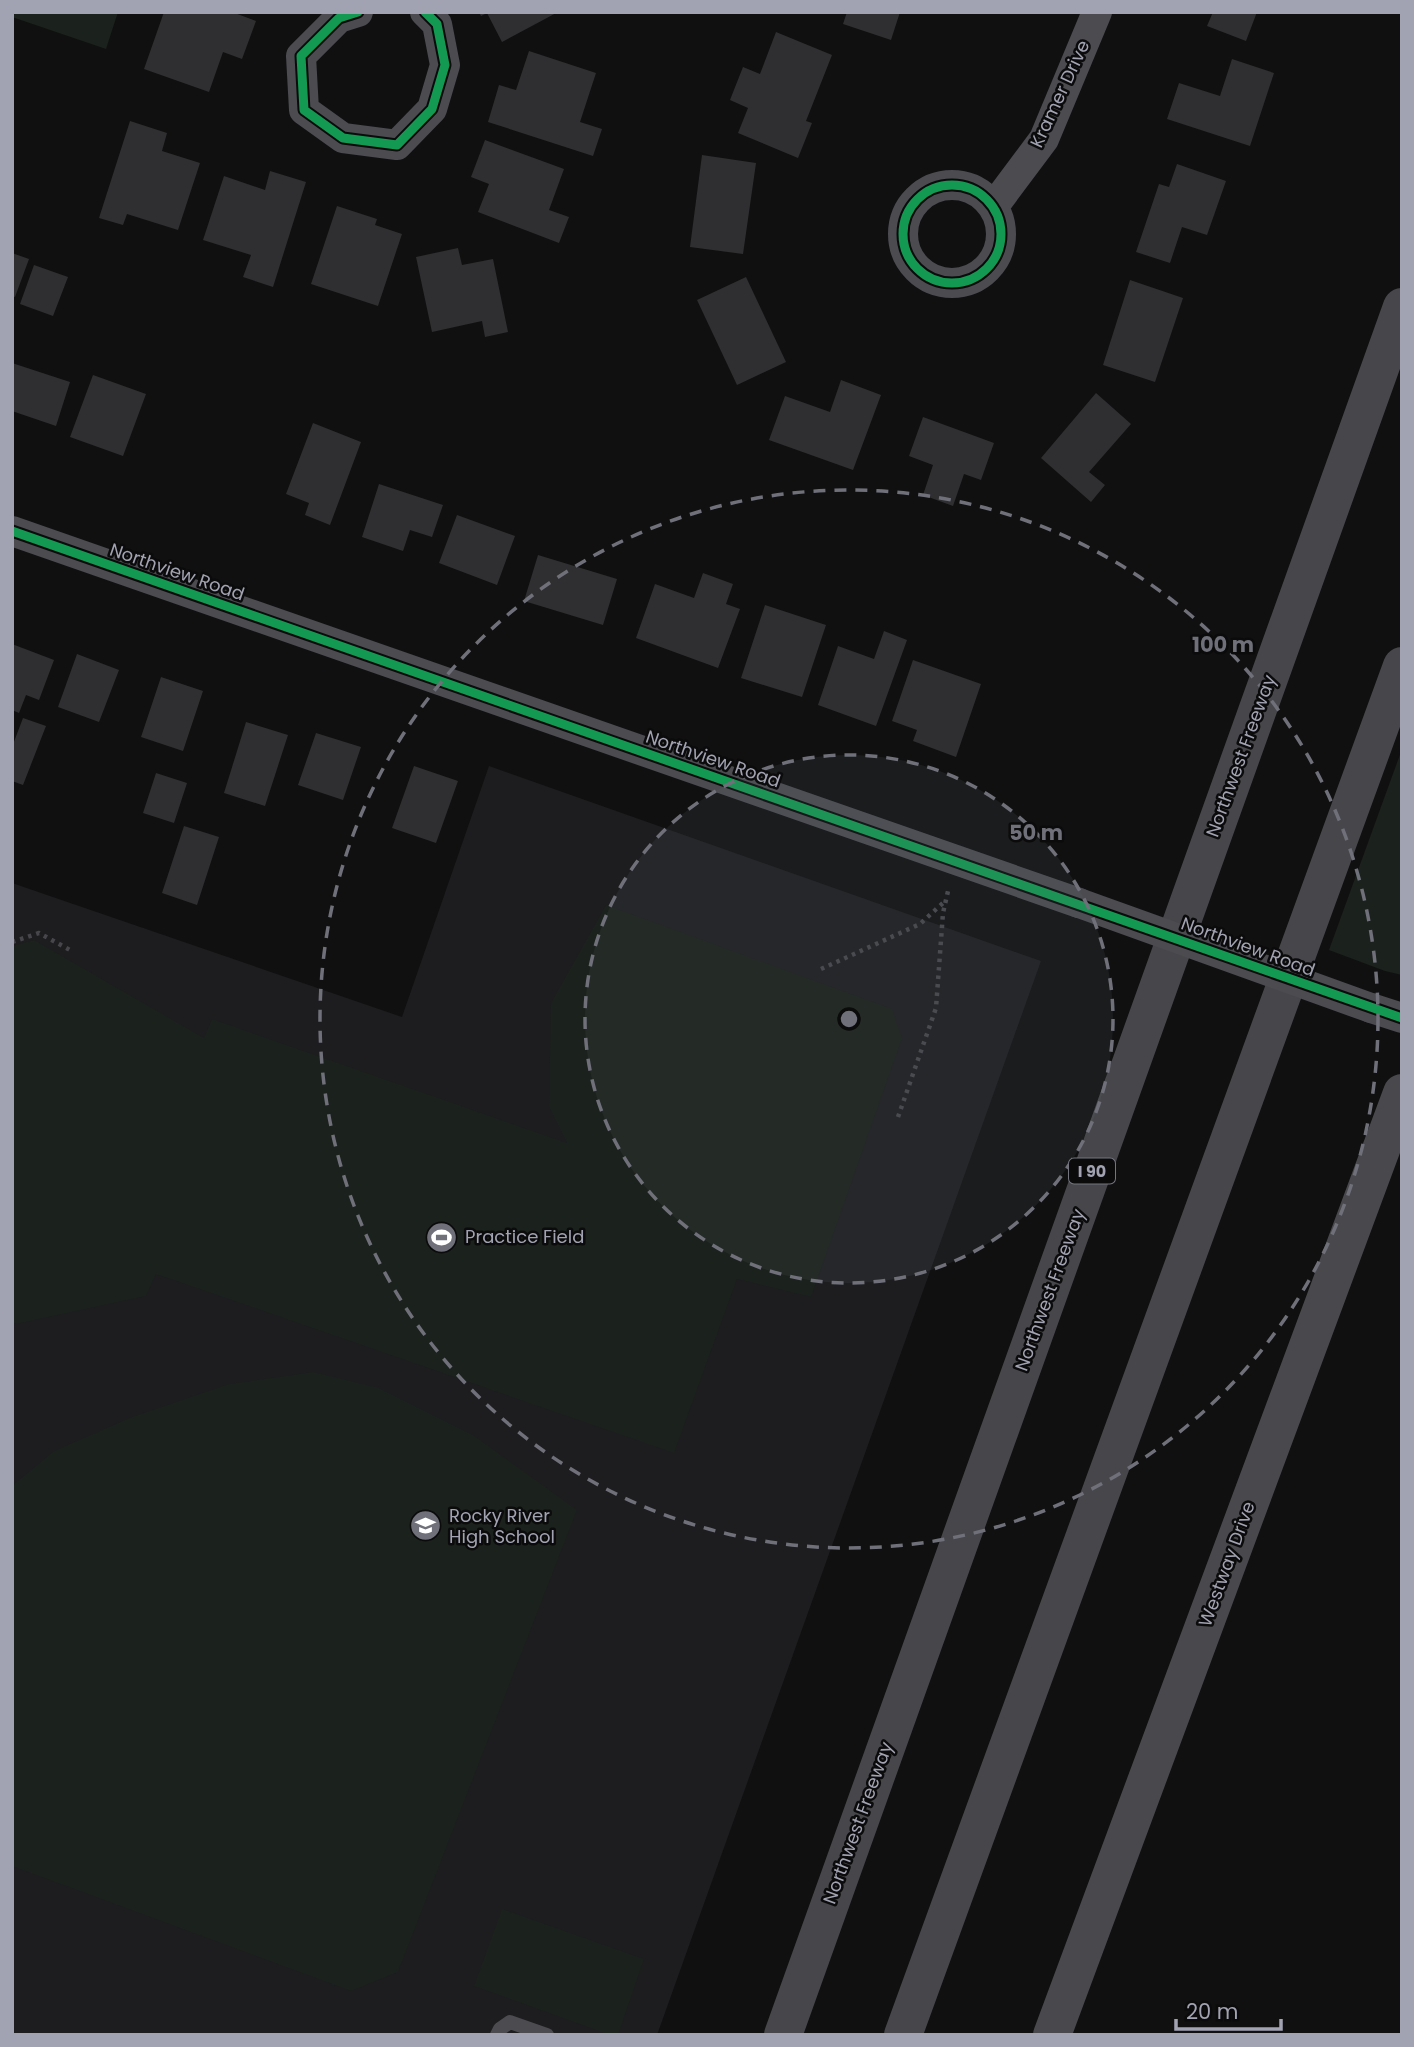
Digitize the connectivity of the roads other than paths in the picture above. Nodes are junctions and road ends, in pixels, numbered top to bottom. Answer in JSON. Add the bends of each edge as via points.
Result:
{"nodes":[{"id":1,"x":358,"y":12,"type":"edge"},
{"id":2,"x":425,"y":12,"type":"edge"},
{"id":3,"x":1097,"y":12,"type":"edge"},
{"id":4,"x":994,"y":206,"type":"dead end"},
{"id":5,"x":1402,"y":307,"type":"edge"},
{"id":6,"x":12,"y":531,"type":"edge"},
{"id":7,"x":1402,"y":666,"type":"edge"},
{"id":8,"x":1402,"y":1018,"type":"edge"},
{"id":9,"x":1402,"y":1093,"type":"edge"},
{"id":10,"x":497,"y":2035,"type":"edge"},
{"id":11,"x":547,"y":2035,"type":"edge"},
{"id":12,"x":783,"y":2035,"type":"edge"},
{"id":13,"x":903,"y":2035,"type":"edge"},
{"id":14,"x":1052,"y":2035,"type":"edge"}],
"edges":[{"from":1,"to":2,"type":"street","via":[[339,18],[301,56],[304,110],[342,138],[397,145],[432,109],[445,65],[437,24]]},
{"from":3,"to":4,"type":"street","name":"Kramer Drive","via":[[1044,139]]},
{"from":5,"to":12,"type":"highway","name":"Northwest Freeway","number":"I 90"},
{"from":6,"to":8,"type":"street","name":"Northview Road","bridge":true},
{"from":7,"to":13,"type":"highway"},
{"from":9,"to":14,"type":"main road","name":"Westway Drive"},
{"from":10,"to":11,"type":"lane","via":[[510,2022]]}]}
